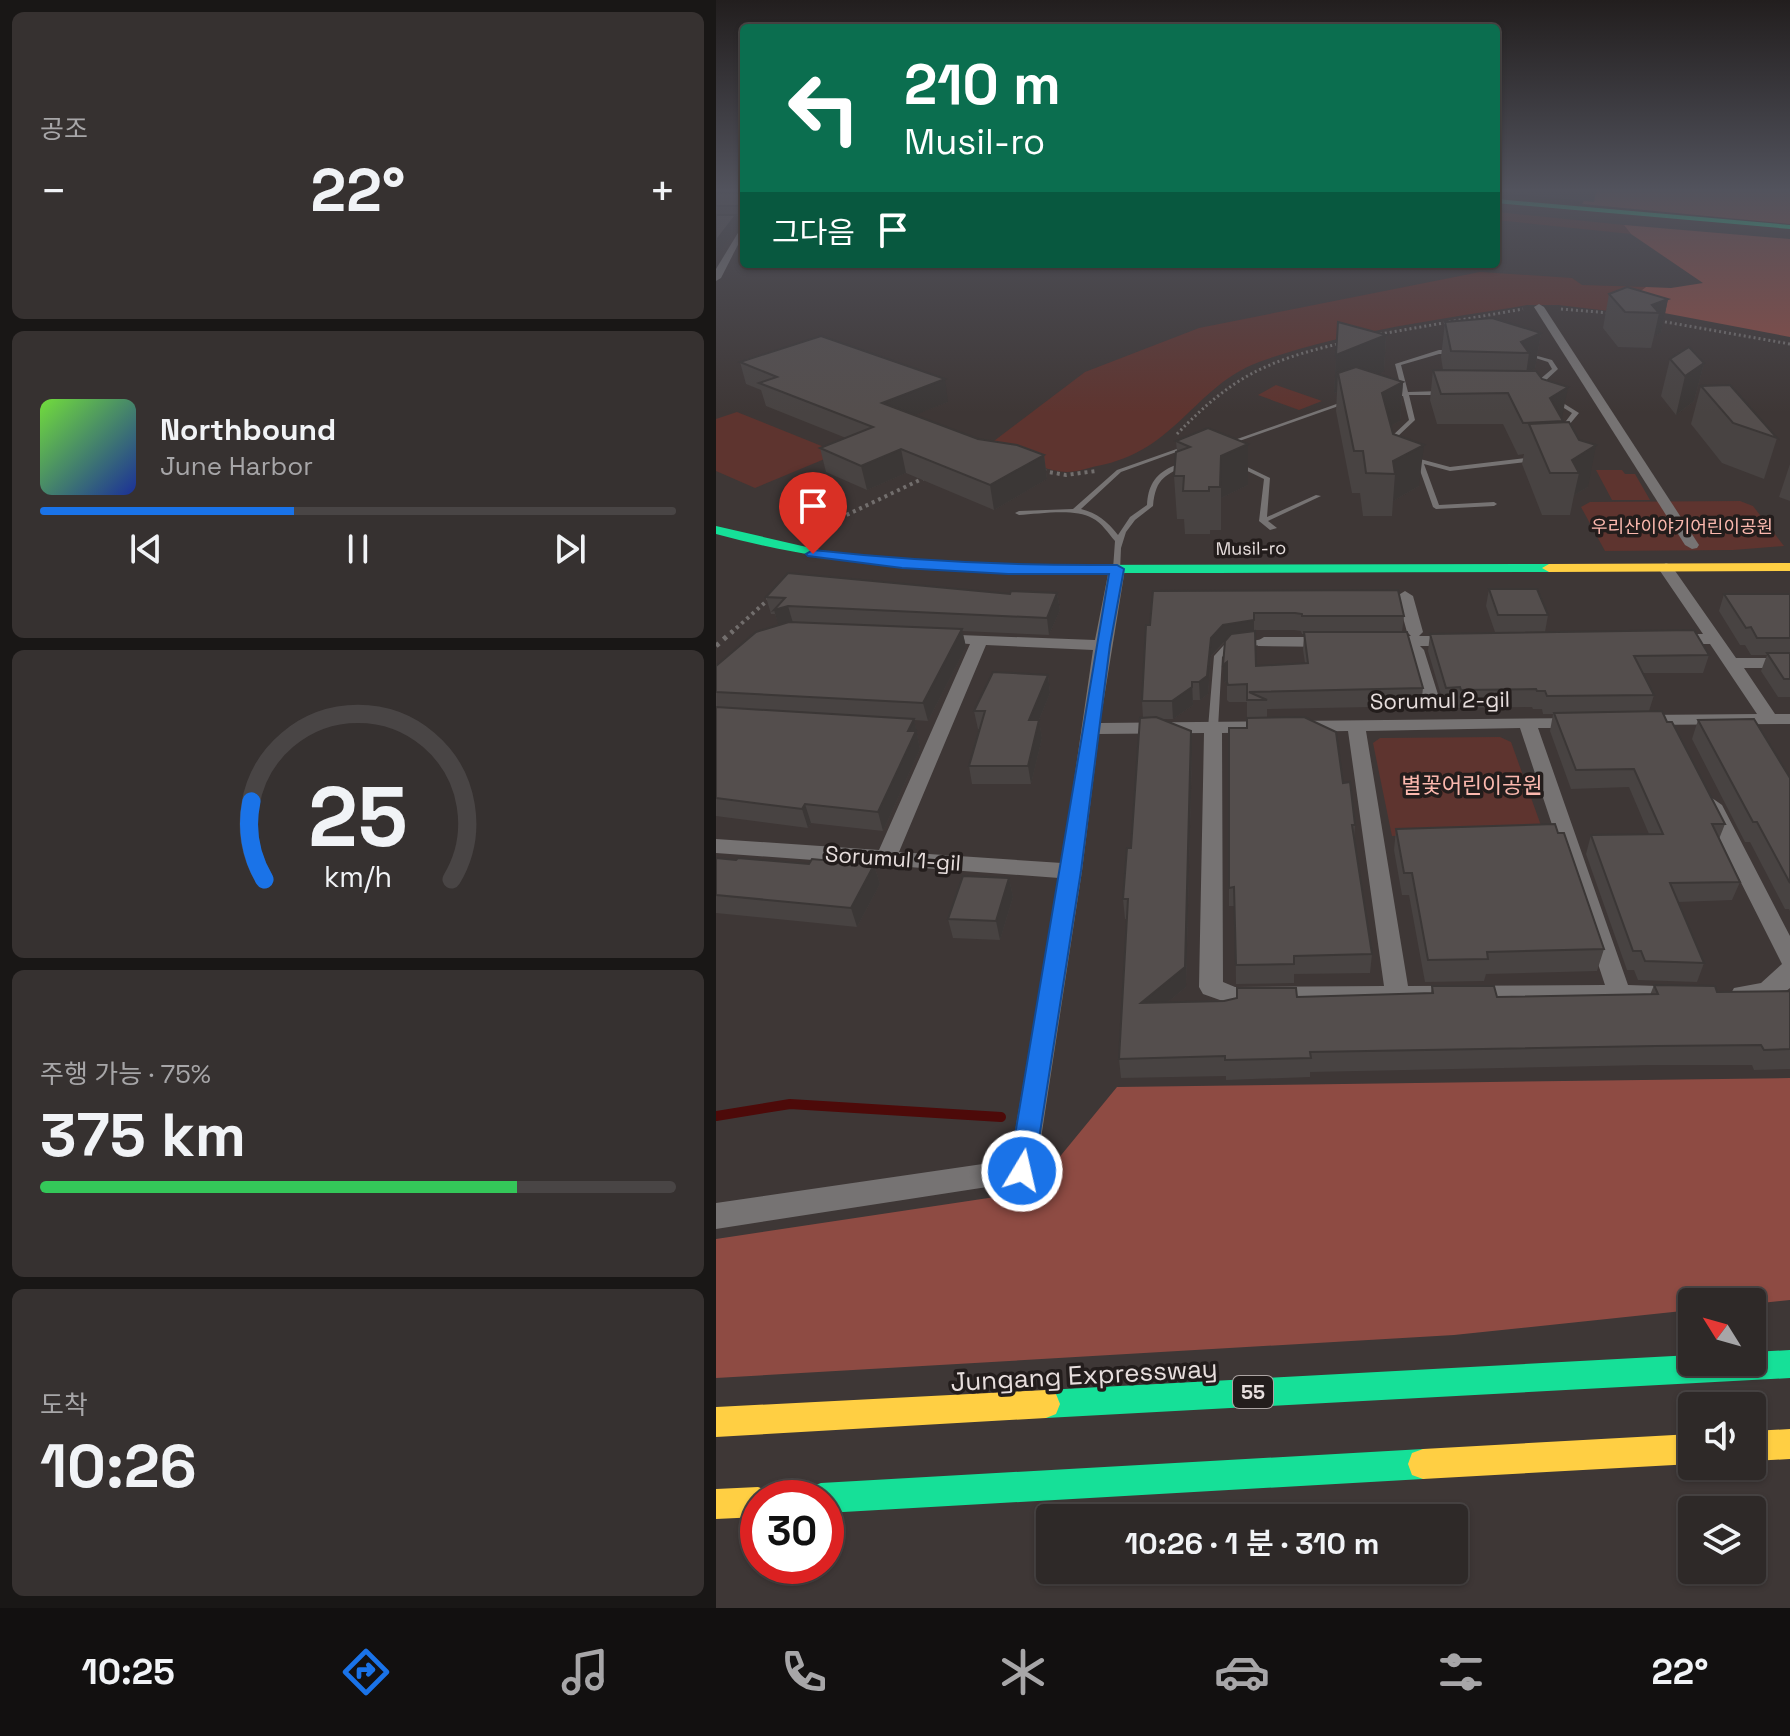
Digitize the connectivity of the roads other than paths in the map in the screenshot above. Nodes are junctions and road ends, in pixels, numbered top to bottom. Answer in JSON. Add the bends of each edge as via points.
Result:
{"nodes":[{"id":1,"x":1539,"y":307,"type":"road end"},
{"id":2,"x":1461,"y":351,"type":"edge"},
{"id":3,"x":1515,"y":351,"type":"edge"},
{"id":4,"x":1407,"y":392,"type":"junction"},
{"id":5,"x":1452,"y":393,"type":"edge"},
{"id":6,"x":1380,"y":395,"type":"edge"},
{"id":7,"x":1358,"y":398,"type":"edge"},
{"id":8,"x":1569,"y":443,"type":"edge"},
{"id":9,"x":1194,"y":446,"type":"edge"},
{"id":10,"x":1220,"y":446,"type":"edge"},
{"id":11,"x":1196,"y":457,"type":"edge"},
{"id":12,"x":1221,"y":457,"type":"edge"},
{"id":13,"x":1549,"y":458,"type":"edge"},
{"id":14,"x":1420,"y":463,"type":"junction"},
{"id":15,"x":1318,"y":496,"type":"dead end"},
{"id":16,"x":1494,"y":504,"type":"dead end"},
{"id":17,"x":1075,"y":511,"type":"junction"},
{"id":18,"x":1019,"y":513,"type":"dead end"},
{"id":19,"x":1263,"y":521,"type":"junction"},
{"id":20,"x":1273,"y":528,"type":"dead end"},
{"id":21,"x":716,"y":530,"type":"edge"},
{"id":22,"x":1117,"y":539,"type":"junction"},
{"id":23,"x":1692,"y":545,"type":"dead end"},
{"id":24,"x":1790,"y":567,"type":"edge"},
{"id":25,"x":1666,"y":568,"type":"junction"},
{"id":26,"x":1117,"y":569,"type":"junction"},
{"id":27,"x":1405,"y":596,"type":"dead end"},
{"id":28,"x":918,"y":637,"type":"edge"},
{"id":29,"x":1714,"y":639,"type":"junction"},
{"id":30,"x":980,"y":640,"type":"junction"},
{"id":31,"x":1652,"y":640,"type":"edge"},
{"id":32,"x":1466,"y":641,"type":"edge"},
{"id":33,"x":1264,"y":642,"type":"joint"},
{"id":34,"x":1102,"y":645,"type":"junction"},
{"id":35,"x":1731,"y":663,"type":"junction"},
{"id":36,"x":1790,"y":663,"type":"edge"},
{"id":37,"x":1432,"y":704,"type":"dead end"},
{"id":38,"x":1770,"y":719,"type":"junction"},
{"id":39,"x":1790,"y":719,"type":"edge"},
{"id":40,"x":1527,"y":722,"type":"junction"},
{"id":41,"x":1590,"y":722,"type":"edge"},
{"id":42,"x":1622,"y":722,"type":"edge"},
{"id":43,"x":1356,"y":725,"type":"junction"},
{"id":44,"x":1213,"y":728,"type":"junction"},
{"id":45,"x":1091,"y":729,"type":"junction"},
{"id":46,"x":1705,"y":791,"type":"edge"},
{"id":47,"x":716,"y":846,"type":"edge"},
{"id":48,"x":886,"y":858,"type":"junction"},
{"id":49,"x":1071,"y":871,"type":"junction"},
{"id":50,"x":1790,"y":958,"type":"edge"},
{"id":51,"x":1790,"y":971,"type":"edge"},
{"id":52,"x":1619,"y":992,"type":"junction"},
{"id":53,"x":1397,"y":993,"type":"junction"},
{"id":54,"x":716,"y":1216,"type":"edge"},
{"id":55,"x":1790,"y":1364,"type":"edge"},
{"id":56,"x":716,"y":1422,"type":"edge"},
{"id":57,"x":1790,"y":1444,"type":"edge"},
{"id":58,"x":1766,"y":1445,"type":"edge"},
{"id":59,"x":1678,"y":1450,"type":"edge"},
{"id":60,"x":844,"y":1497,"type":"edge"},
{"id":61,"x":740,"y":1503,"type":"edge"},
{"id":62,"x":716,"y":1504,"type":"edge"}],
"edges":[{"from":1,"to":23,"type":"street"},
{"from":2,"to":4,"type":"lane","via":[[1398,364]]},
{"from":3,"to":8,"type":"lane","via":[[1554,367],[1536,396],[1557,400],[1576,413],[1566,425]]},
{"from":4,"to":5,"type":"lane"},
{"from":4,"to":6,"type":"lane"},
{"from":4,"to":14,"type":"lane","via":[[1412,420],[1397,432],[1394,444]]},
{"from":7,"to":10,"type":"lane"},
{"from":9,"to":17,"type":"lane","via":[[1119,471]]},
{"from":11,"to":22,"type":"lane","via":[[1158,476],[1150,487],[1150,506],[1128,519]]},
{"from":12,"to":19,"type":"lane","via":[[1267,478]]},
{"from":13,"to":14,"type":"lane","via":[[1464,469]]},
{"from":14,"to":16,"type":"lane","via":[[1436,507]]},
{"from":15,"to":19,"type":"lane"},
{"from":17,"to":18,"type":"lane"},
{"from":17,"to":22,"type":"lane","via":[[1087,511]]},
{"from":19,"to":20,"type":"lane"},
{"from":21,"to":26,"type":"main road","name":"Musil-ro","via":[[796,552],[902,564]]},
{"from":22,"to":26,"type":"lane"},
{"from":24,"to":25,"type":"main road","name":"Musil-ro"},
{"from":25,"to":26,"type":"main road","name":"Musil-ro"},
{"from":25,"to":29,"type":"street"},
{"from":26,"to":34,"type":"street"},
{"from":27,"to":37,"type":"street"},
{"from":28,"to":30,"type":"street"},
{"from":29,"to":31,"type":"street"},
{"from":29,"to":35,"type":"street"},
{"from":30,"to":34,"type":"street"},
{"from":30,"to":48,"type":"street","via":[[933,730]]},
{"from":32,"to":33,"type":"street"},
{"from":33,"to":44,"type":"lane","via":[[1227,647],[1218,656]]},
{"from":34,"to":45,"type":"street"},
{"from":35,"to":36,"type":"street"},
{"from":35,"to":38,"type":"street"},
{"from":38,"to":39,"type":"street"},
{"from":38,"to":42,"type":"street","via":[[1673,728]]},
{"from":40,"to":41,"type":"street","name":"Sorumul 2-gil"},
{"from":40,"to":43,"type":"street","name":"Sorumul 2-gil"},
{"from":40,"to":52,"type":"street"},
{"from":43,"to":44,"type":"street","name":"Sorumul 2-gil"},
{"from":43,"to":53,"type":"street"},
{"from":44,"to":45,"type":"street","name":"Sorumul 2-gil"},
{"from":44,"to":53,"type":"street","via":[[1211,987],[1234,996]]},
{"from":45,"to":49,"type":"street"},
{"from":46,"to":50,"type":"street"},
{"from":47,"to":48,"type":"street","name":"Sorumul 1-gil"},
{"from":48,"to":49,"type":"street","name":"Sorumul 1-gil"},
{"from":49,"to":54,"type":"street","via":[[1022,1171]]},
{"from":51,"to":52,"type":"street","via":[[1783,983],[1758,995]]},
{"from":52,"to":53,"type":"street"},
{"from":55,"to":56,"type":"main road","name":"Jungang Expressway","number":"55"},
{"from":57,"to":58,"type":"main road"},
{"from":59,"to":60,"type":"main road"},
{"from":61,"to":62,"type":"main road"}]}
